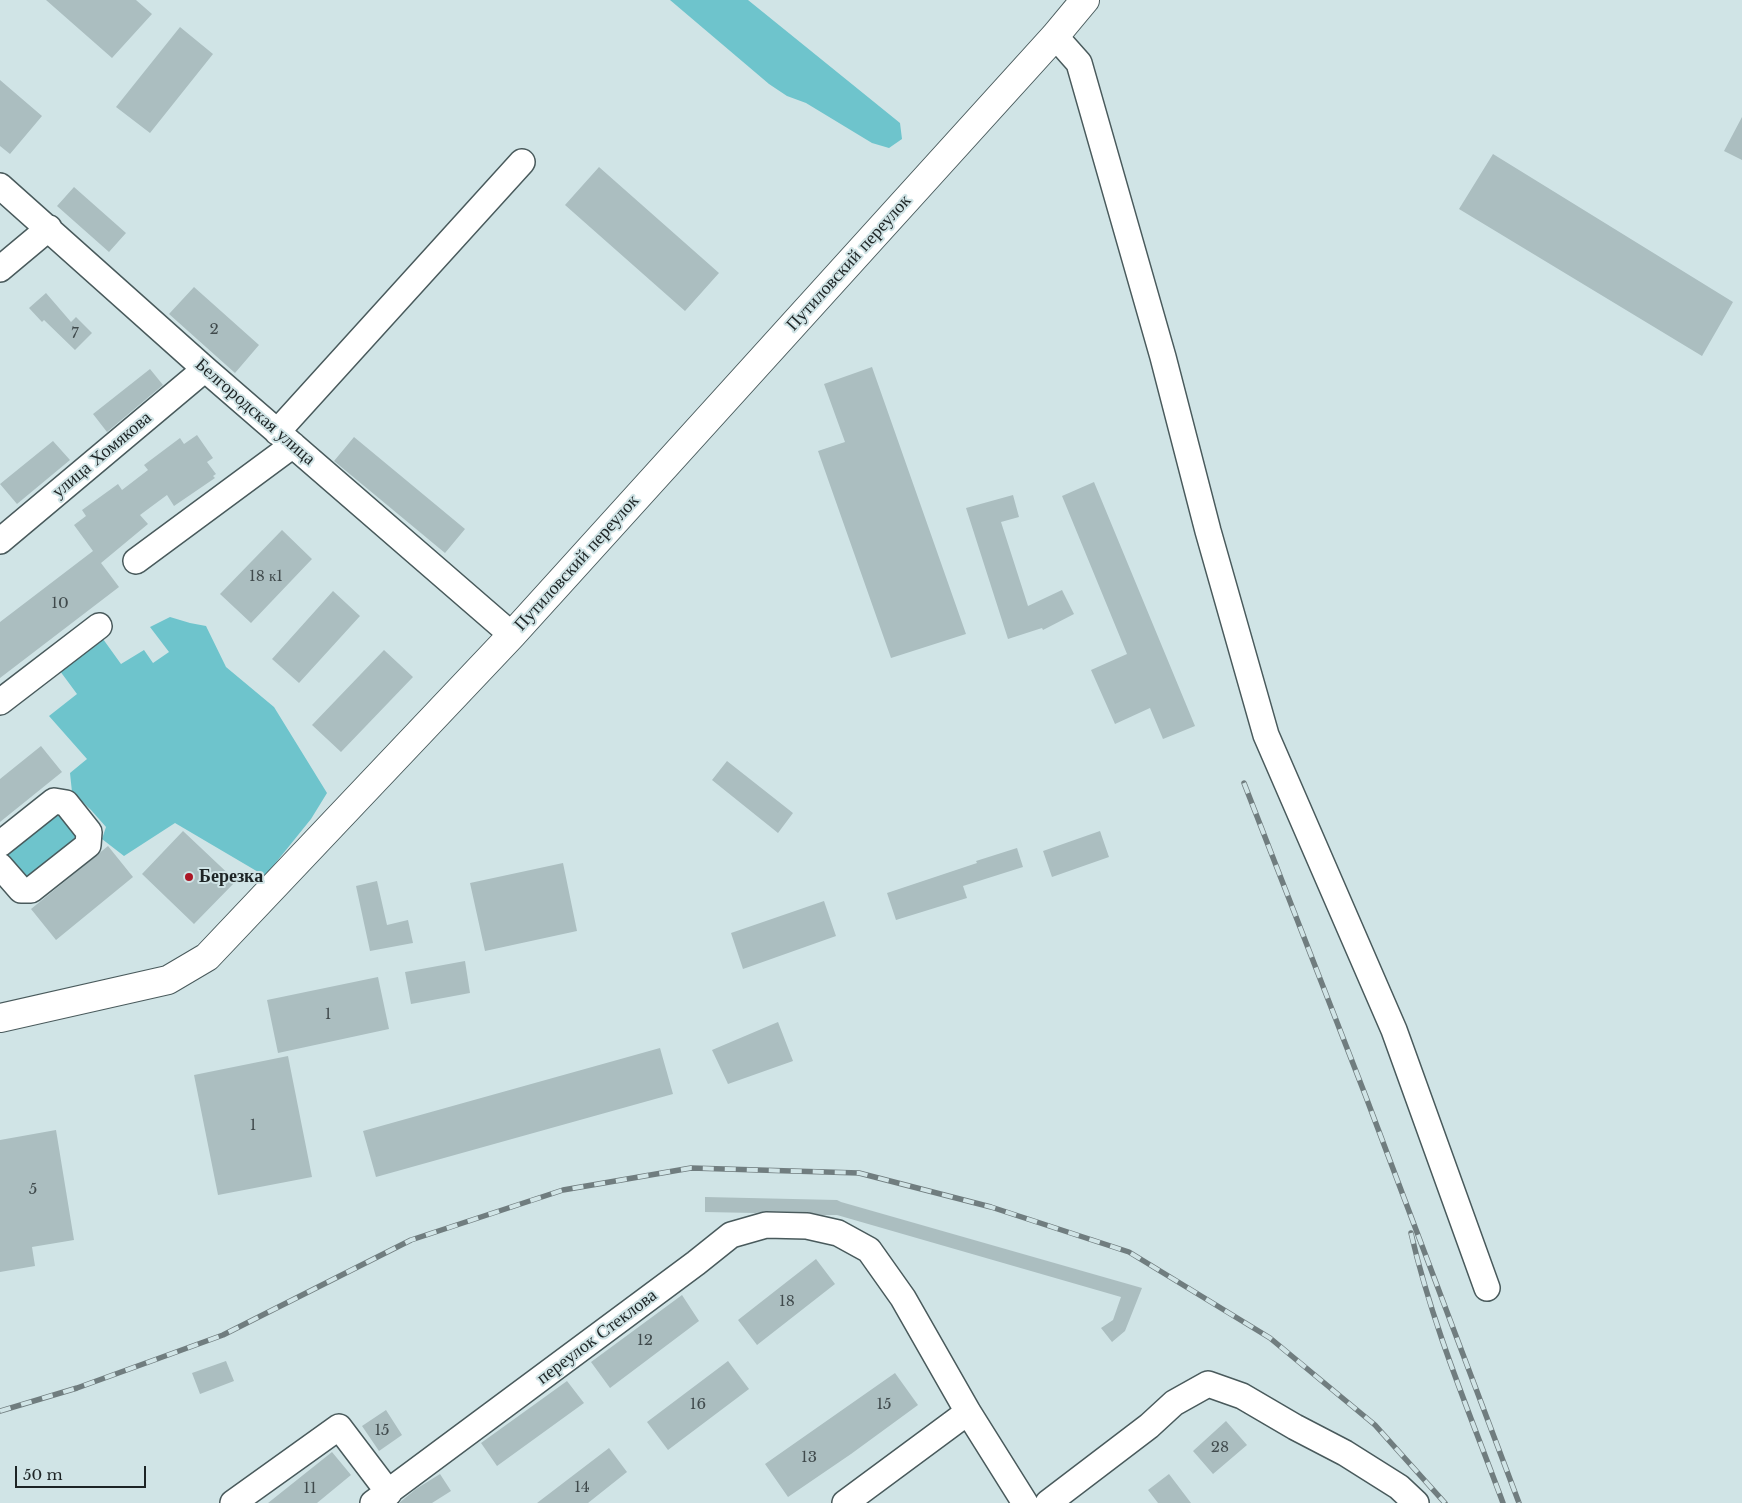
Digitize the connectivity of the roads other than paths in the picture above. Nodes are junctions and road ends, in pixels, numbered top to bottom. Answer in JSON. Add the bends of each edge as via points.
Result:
{"nodes":[{"id":1,"x":1085,"y":0,"type":"edge"},
{"id":2,"x":1055,"y":36,"type":"junction"},
{"id":3,"x":522,"y":162,"type":"dead end"},
{"id":4,"x":0,"y":186,"type":"edge"},
{"id":5,"x":49,"y":228,"type":"junction"},
{"id":6,"x":0,"y":269,"type":"edge"},
{"id":7,"x":205,"y":369,"type":"junction"},
{"id":8,"x":285,"y":439,"type":"junction"},
{"id":9,"x":0,"y":541,"type":"edge"},
{"id":10,"x":136,"y":561,"type":"dead end"},
{"id":11,"x":99,"y":626,"type":"dead end"},
{"id":12,"x":512,"y":635,"type":"junction"},
{"id":13,"x":0,"y":702,"type":"edge"},
{"id":14,"x":0,"y":844,"type":"edge"},
{"id":15,"x":0,"y":866,"type":"edge"},
{"id":16,"x":0,"y":1018,"type":"edge"},
{"id":17,"x":1487,"y":1288,"type":"dead end"},
{"id":18,"x":968,"y":1412,"type":"junction"},
{"id":19,"x":381,"y":1498,"type":"edge"},
{"id":20,"x":233,"y":1503,"type":"edge"},
{"id":21,"x":845,"y":1503,"type":"edge"},
{"id":22,"x":1025,"y":1503,"type":"edge"},
{"id":23,"x":1048,"y":1503,"type":"edge"},
{"id":24,"x":1416,"y":1503,"type":"edge"}],
"edges":[{"from":1,"to":2,"type":"main road","name":"Путиловский переулок"},
{"from":2,"to":12,"type":"main road","name":"Путиловский переулок"},
{"from":2,"to":17,"type":"street","via":[[1079,63],[1266,735],[1394,1030]]},
{"from":3,"to":8,"type":"street"},
{"from":4,"to":5,"type":"street","name":"Белгородская улица"},
{"from":5,"to":6,"type":"street"},
{"from":5,"to":7,"type":"street","name":"Белгородская улица"},
{"from":7,"to":8,"type":"street","name":"Белгородская улица"},
{"from":7,"to":9,"type":"street","name":"улица Хомякова"},
{"from":8,"to":10,"type":"street"},
{"from":8,"to":12,"type":"street","name":"Белгородская улица"},
{"from":11,"to":13,"type":"street"},
{"from":12,"to":16,"type":"main road","name":"Путиловский переулок","via":[[207,957],[168,980]]},
{"from":14,"to":15,"type":"street","via":[[54,801],[66,803],[89,832],[88,845],[31,890],[21,890]]},
{"from":18,"to":19,"type":"street","name":"переулок Стеклова","via":[[903,1298],[869,1250],[838,1233],[807,1226],[766,1225],[731,1235]]},
{"from":18,"to":21,"type":"street"},
{"from":18,"to":22,"type":"street","name":"переулок Стеклова"},
{"from":19,"to":20,"type":"street","via":[[339,1427]]},
{"from":23,"to":24,"type":"street","via":[[1174,1403],[1208,1384],[1242,1396],[1345,1454],[1399,1487]]}]}
